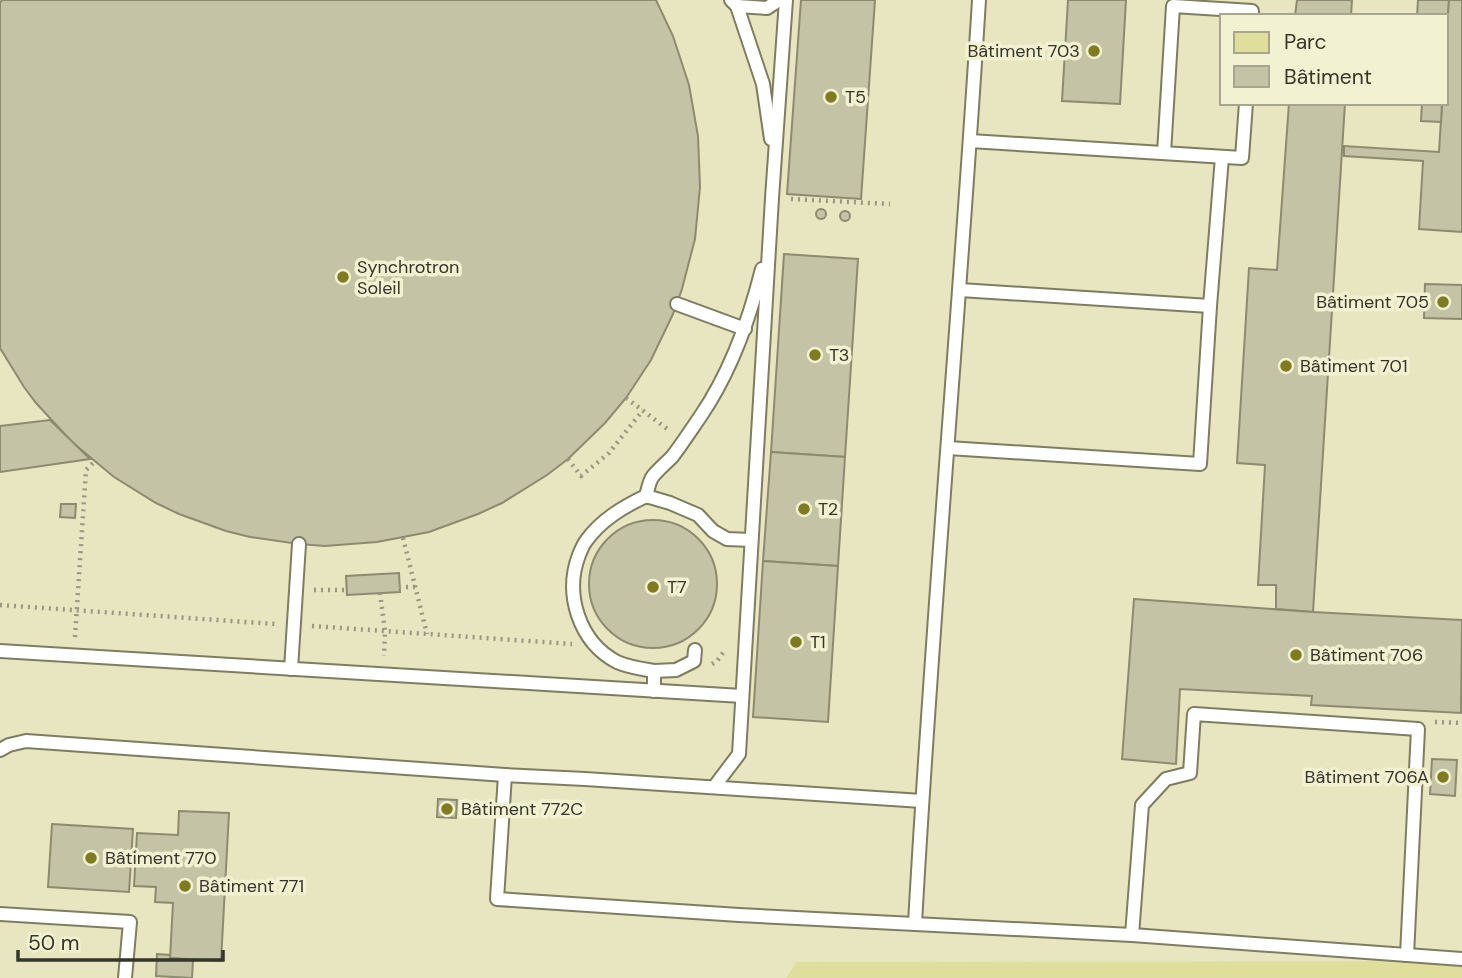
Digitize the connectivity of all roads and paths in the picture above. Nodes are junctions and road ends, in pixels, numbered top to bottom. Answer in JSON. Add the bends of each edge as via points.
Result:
{"nodes":[{"id":1,"x":779,"y":0,"type":"edge"},
{"id":2,"x":786,"y":0,"type":"edge"},
{"id":3,"x":979,"y":0,"type":"edge"},
{"id":4,"x":734,"y":3,"type":"edge"},
{"id":5,"x":1252,"y":14,"type":"edge"},
{"id":6,"x":1246,"y":105,"type":"edge"},
{"id":7,"x":970,"y":141,"type":"junction"},
{"id":8,"x":1164,"y":153,"type":"junction"},
{"id":9,"x":1222,"y":157,"type":"junction"},
{"id":10,"x":772,"y":198,"type":"junction"},
{"id":11,"x":890,"y":204,"type":"dead end"},
{"id":12,"x":960,"y":290,"type":"junction"},
{"id":13,"x":677,"y":304,"type":"dead end"},
{"id":14,"x":1210,"y":306,"type":"junction"},
{"id":15,"x":745,"y":329,"type":"junction"},
{"id":16,"x":626,"y":398,"type":"dead end"},
{"id":17,"x":643,"y":410,"type":"junction"},
{"id":18,"x":683,"y":441,"type":"junction"},
{"id":19,"x":948,"y":449,"type":"junction"},
{"id":20,"x":568,"y":459,"type":"dead end"},
{"id":21,"x":94,"y":462,"type":"dead end"},
{"id":22,"x":646,"y":496,"type":"junction"},
{"id":23,"x":403,"y":538,"type":"dead end"},
{"id":24,"x":751,"y":540,"type":"junction"},
{"id":25,"x":299,"y":544,"type":"dead end"},
{"id":26,"x":399,"y":587,"type":"dead end"},
{"id":27,"x":415,"y":587,"type":"junction"},
{"id":28,"x":296,"y":589,"type":"junction"},
{"id":29,"x":347,"y":590,"type":"dead end"},
{"id":30,"x":380,"y":593,"type":"dead end"},
{"id":31,"x":427,"y":634,"type":"dead end"},
{"id":32,"x":695,"y":650,"type":"dead end"},
{"id":33,"x":0,"y":652,"type":"edge"},
{"id":34,"x":74,"y":656,"type":"junction"},
{"id":35,"x":291,"y":669,"type":"junction"},
{"id":36,"x":654,"y":671,"type":"junction"},
{"id":37,"x":382,"y":675,"type":"junction"},
{"id":38,"x":654,"y":691,"type":"junction"},
{"id":39,"x":742,"y":696,"type":"junction"},
{"id":40,"x":0,"y":750,"type":"edge"},
{"id":41,"x":505,"y":775,"type":"junction"},
{"id":42,"x":714,"y":787,"type":"junction"},
{"id":43,"x":922,"y":801,"type":"junction"},
{"id":44,"x":0,"y":914,"type":"edge"},
{"id":45,"x":915,"y":924,"type":"junction"},
{"id":46,"x":1132,"y":935,"type":"junction"},
{"id":47,"x":1406,"y":955,"type":"junction"},
{"id":48,"x":1462,"y":959,"type":"edge"},
{"id":49,"x":125,"y":978,"type":"edge"}],
"edges":[{"from":1,"to":4,"type":"lane","via":[[767,8]]},
{"from":2,"to":10,"type":"lane"},
{"from":3,"to":7,"type":"lane"},
{"from":4,"to":10,"type":"lane","via":[[763,84],[771,137]]},
{"from":5,"to":8,"type":"lane","via":[[1174,6]]},
{"from":6,"to":9,"type":"lane","via":[[1242,158]]},
{"from":7,"to":8,"type":"lane"},
{"from":7,"to":12,"type":"lane"},
{"from":8,"to":9,"type":"lane"},
{"from":9,"to":14,"type":"lane"},
{"from":10,"to":11,"type":"path"},
{"from":10,"to":15,"type":"lane","via":[[766,251]]},
{"from":10,"to":24,"type":"lane"},
{"from":12,"to":14,"type":"lane"},
{"from":12,"to":19,"type":"lane"},
{"from":13,"to":15,"type":"lane"},
{"from":14,"to":19,"type":"lane","via":[[1200,464]]},
{"from":15,"to":18,"type":"lane","via":[[722,381]]},
{"from":16,"to":17,"type":"path"},
{"from":17,"to":18,"type":"path"},
{"from":17,"to":20,"type":"path","via":[[609,453],[581,476]]},
{"from":18,"to":22,"type":"lane","via":[[652,478]]},
{"from":19,"to":43,"type":"lane"},
{"from":21,"to":34,"type":"path","via":[[86,470]]},
{"from":22,"to":24,"type":"lane","via":[[698,515],[727,539]]},
{"from":22,"to":36,"type":"lane","via":[[600,525],[584,543],[572,591],[577,614],[600,650],[618,662]]},
{"from":23,"to":27,"type":"path"},
{"from":24,"to":39,"type":"lane"},
{"from":25,"to":28,"type":"lane"},
{"from":26,"to":27,"type":"path"},
{"from":27,"to":31,"type":"path"},
{"from":28,"to":29,"type":"path"},
{"from":28,"to":35,"type":"lane"},
{"from":30,"to":37,"type":"path","via":[[386,631]]},
{"from":32,"to":36,"type":"lane","via":[[694,661],[685,666]]},
{"from":33,"to":34,"type":"lane"},
{"from":34,"to":35,"type":"lane"},
{"from":35,"to":37,"type":"lane"},
{"from":36,"to":38,"type":"lane"},
{"from":37,"to":38,"type":"lane"},
{"from":38,"to":39,"type":"lane"},
{"from":39,"to":42,"type":"lane","via":[[739,754]]},
{"from":40,"to":41,"type":"lane","via":[[26,741]]},
{"from":41,"to":42,"type":"lane"},
{"from":41,"to":45,"type":"lane","via":[[497,899]]},
{"from":42,"to":43,"type":"lane"},
{"from":43,"to":45,"type":"lane"},
{"from":44,"to":49,"type":"lane","via":[[130,922]]},
{"from":45,"to":46,"type":"lane"},
{"from":46,"to":47,"type":"lane"},
{"from":46,"to":47,"type":"lane","via":[[1142,805],[1166,779],[1190,773],[1194,714],[1418,729]]},
{"from":47,"to":48,"type":"lane"}]}
